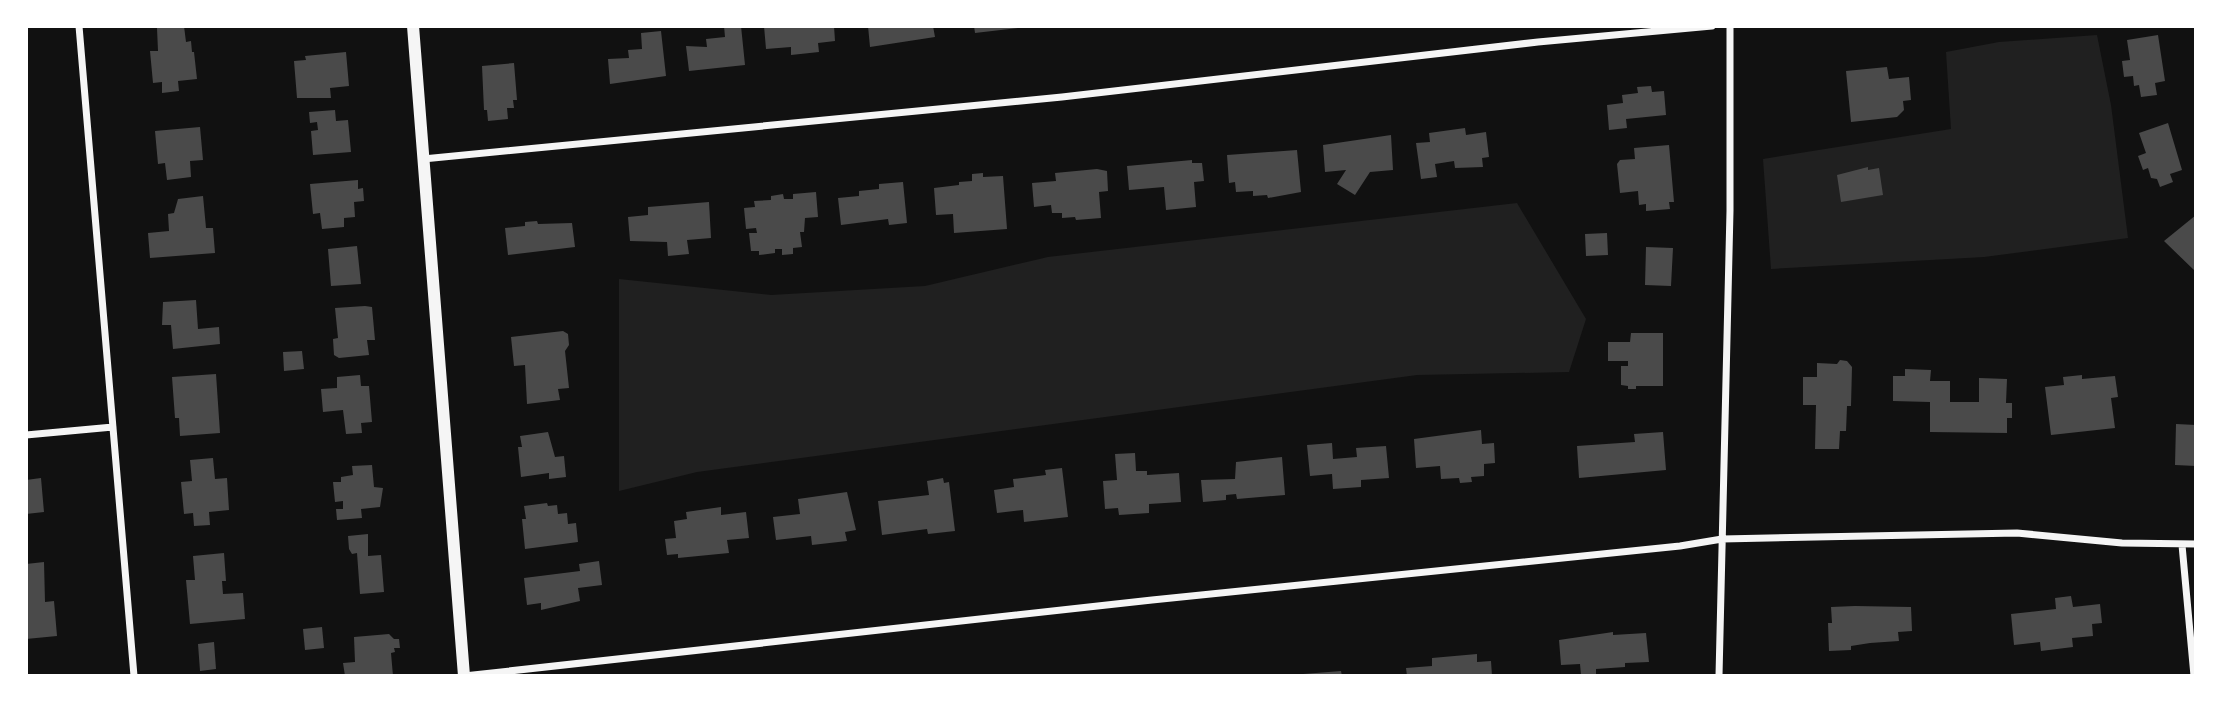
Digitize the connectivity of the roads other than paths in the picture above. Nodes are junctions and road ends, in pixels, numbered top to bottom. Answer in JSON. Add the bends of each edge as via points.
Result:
{"nodes":[{"id":1,"x":79,"y":26,"type":"edge"},
{"id":2,"x":413,"y":26,"type":"edge"},
{"id":3,"x":1712,"y":26,"type":"edge"},
{"id":4,"x":1730,"y":26,"type":"edge"},
{"id":5,"x":423,"y":159,"type":"junction"},
{"id":6,"x":113,"y":427,"type":"junction"},
{"id":7,"x":26,"y":435,"type":"edge"},
{"id":8,"x":1722,"y":539,"type":"junction"},
{"id":9,"x":2196,"y":544,"type":"edge"},
{"id":10,"x":2182,"y":545,"type":"junction"},
{"id":11,"x":134,"y":676,"type":"edge"},
{"id":12,"x":464,"y":676,"type":"edge"},
{"id":13,"x":1719,"y":676,"type":"edge"},
{"id":14,"x":2194,"y":676,"type":"edge"}],
"edges":[{"from":1,"to":6,"type":"street"},
{"from":2,"to":5,"type":"street"},
{"from":3,"to":5,"type":"street"},
{"from":4,"to":8,"type":"street"},
{"from":5,"to":12,"type":"street"},
{"from":6,"to":7,"type":"street"},
{"from":6,"to":11,"type":"street"},
{"from":8,"to":10,"type":"street","via":[[2017,533]]},
{"from":8,"to":12,"type":"street"},
{"from":8,"to":13,"type":"street"},
{"from":9,"to":10,"type":"street"},
{"from":10,"to":14,"type":"street"}]}
